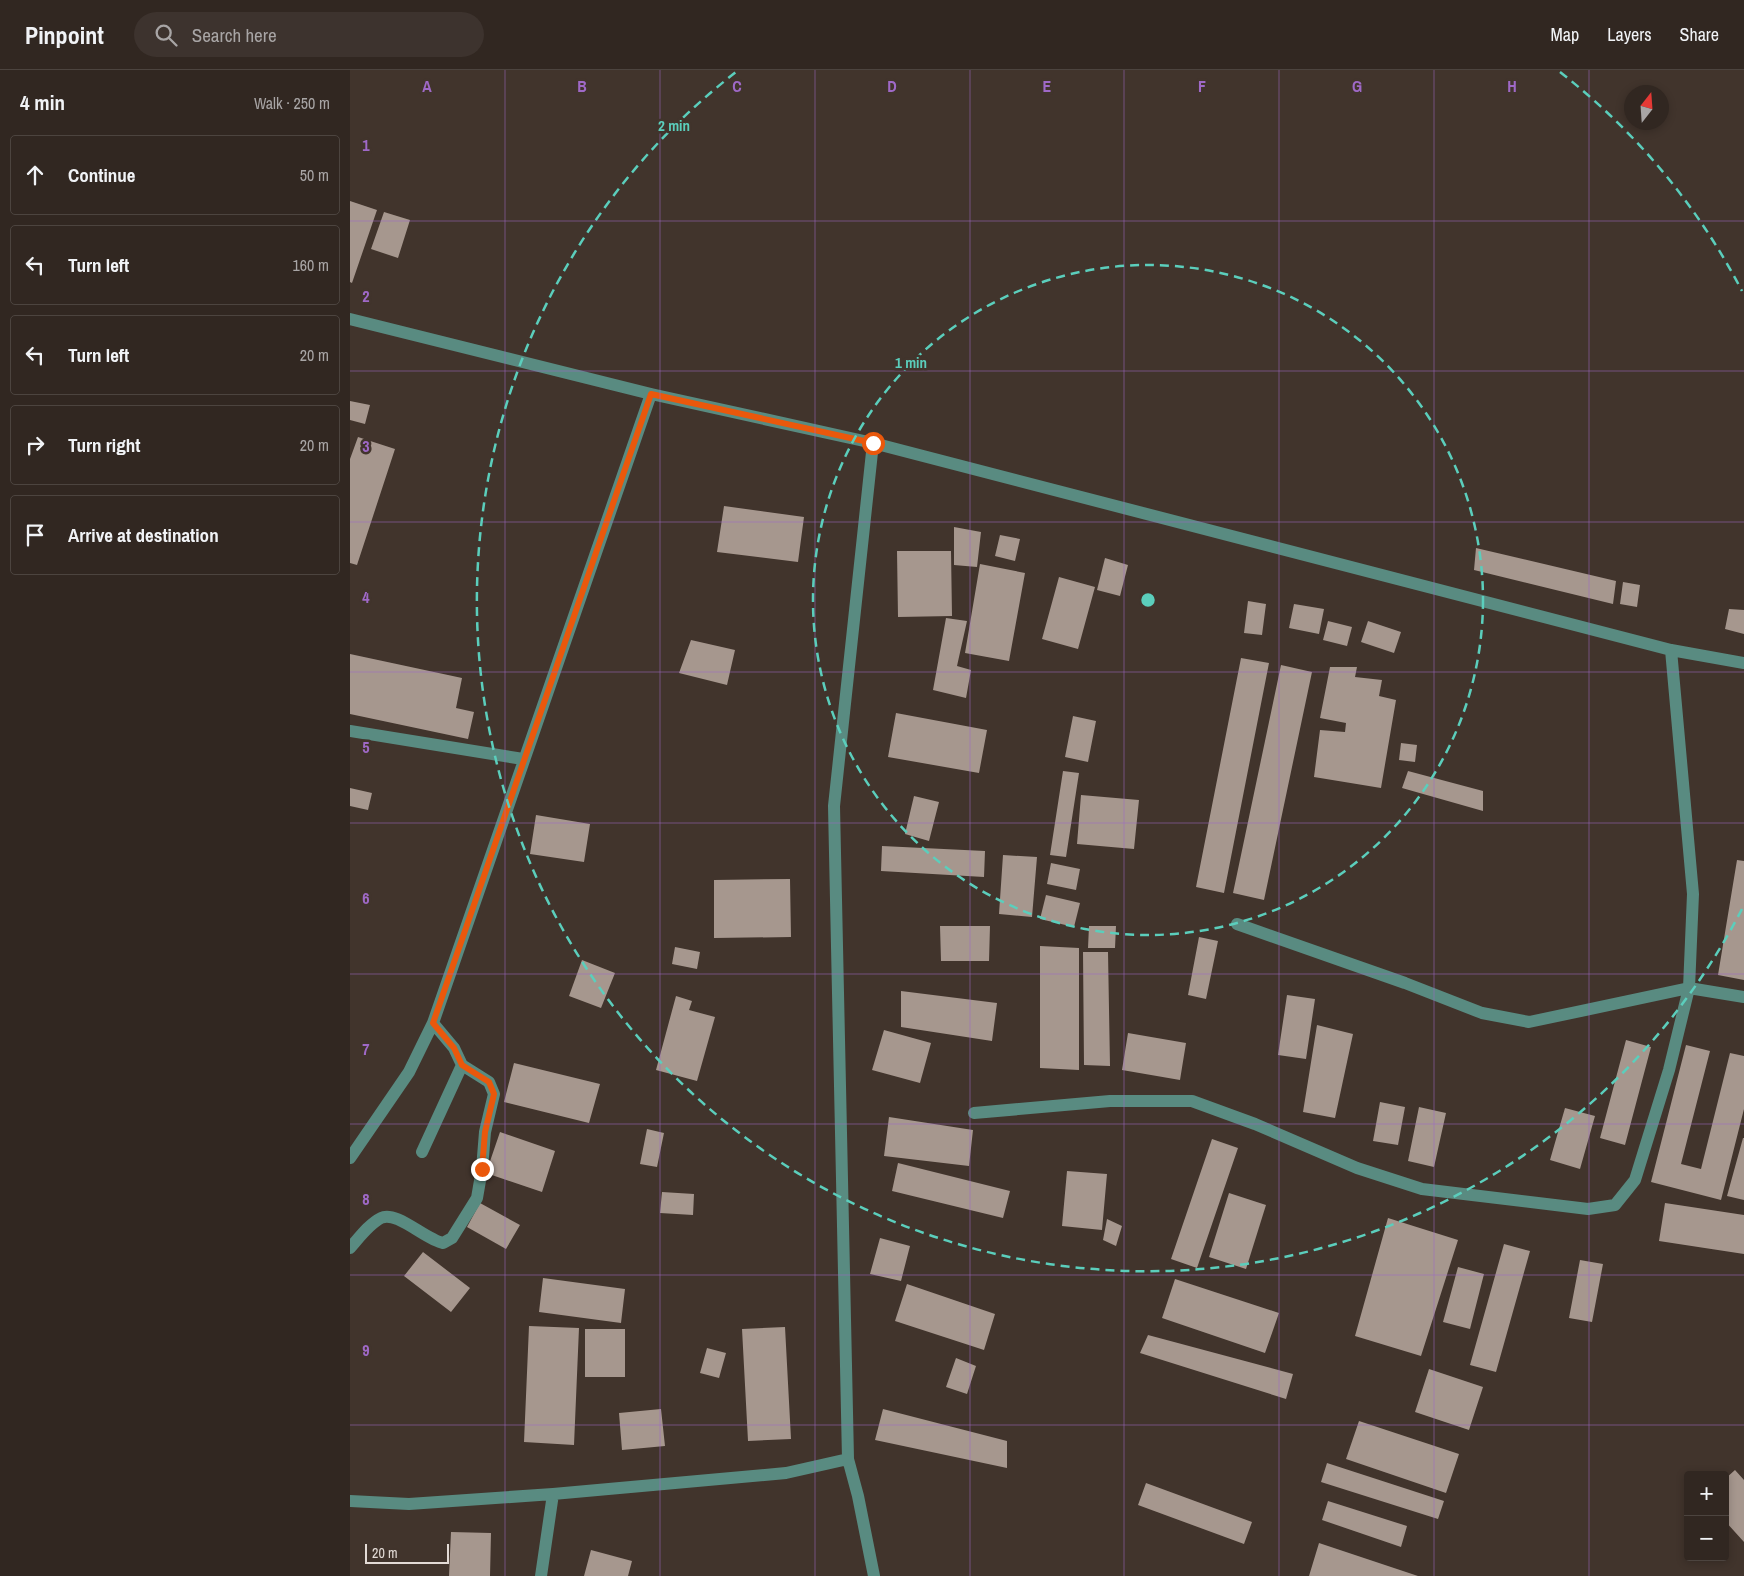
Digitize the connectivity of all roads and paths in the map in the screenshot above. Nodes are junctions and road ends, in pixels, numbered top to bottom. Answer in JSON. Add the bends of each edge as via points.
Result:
{"nodes":[{"id":1,"x":350,"y":319,"type":"edge"},
{"id":2,"x":651,"y":394,"type":"junction"},
{"id":3,"x":873,"y":443,"type":"junction"},
{"id":4,"x":1671,"y":650,"type":"junction"},
{"id":5,"x":1744,"y":663,"type":"edge"},
{"id":6,"x":350,"y":731,"type":"edge"},
{"id":7,"x":523,"y":759,"type":"junction"},
{"id":8,"x":1237,"y":924,"type":"dead end"},
{"id":9,"x":1689,"y":988,"type":"junction"},
{"id":10,"x":1744,"y":997,"type":"edge"},
{"id":11,"x":433,"y":1023,"type":"junction"},
{"id":12,"x":462,"y":1065,"type":"junction"},
{"id":13,"x":974,"y":1113,"type":"dead end"},
{"id":14,"x":422,"y":1152,"type":"dead end"},
{"id":15,"x":350,"y":1158,"type":"edge"},
{"id":16,"x":350,"y":1248,"type":"edge"},
{"id":17,"x":848,"y":1459,"type":"junction"},
{"id":18,"x":553,"y":1494,"type":"junction"},
{"id":19,"x":350,"y":1500,"type":"edge"},
{"id":20,"x":540,"y":1576,"type":"edge"},
{"id":21,"x":874,"y":1576,"type":"edge"}],
"edges":[{"from":1,"to":2,"type":"street"},
{"from":2,"to":3,"type":"street"},
{"from":2,"to":7,"type":"street"},
{"from":3,"to":4,"type":"street"},
{"from":3,"to":17,"type":"street","via":[[834,806]]},
{"from":4,"to":5,"type":"street"},
{"from":4,"to":9,"type":"street","via":[[1693,894]]},
{"from":6,"to":7,"type":"street"},
{"from":7,"to":11,"type":"street"},
{"from":8,"to":9,"type":"street","via":[[1482,1013],[1529,1022]]},
{"from":9,"to":10,"type":"street"},
{"from":9,"to":13,"type":"street","via":[[1670,1070],[1635,1180],[1615,1206],[1588,1209],[1422,1189],[1358,1168],[1192,1101],[1110,1101]]},
{"from":11,"to":12,"type":"street","via":[[454,1048]]},
{"from":11,"to":15,"type":"street","via":[[408,1072]]},
{"from":12,"to":14,"type":"street"},
{"from":12,"to":16,"type":"street","via":[[489,1082],[494,1094],[485,1132],[477,1198],[452,1238],[444,1243],[393,1216],[385,1216]]},
{"from":17,"to":18,"type":"street","via":[[786,1473]]},
{"from":17,"to":21,"type":"street"},
{"from":18,"to":19,"type":"street","via":[[409,1504]]},
{"from":18,"to":20,"type":"street"}]}
